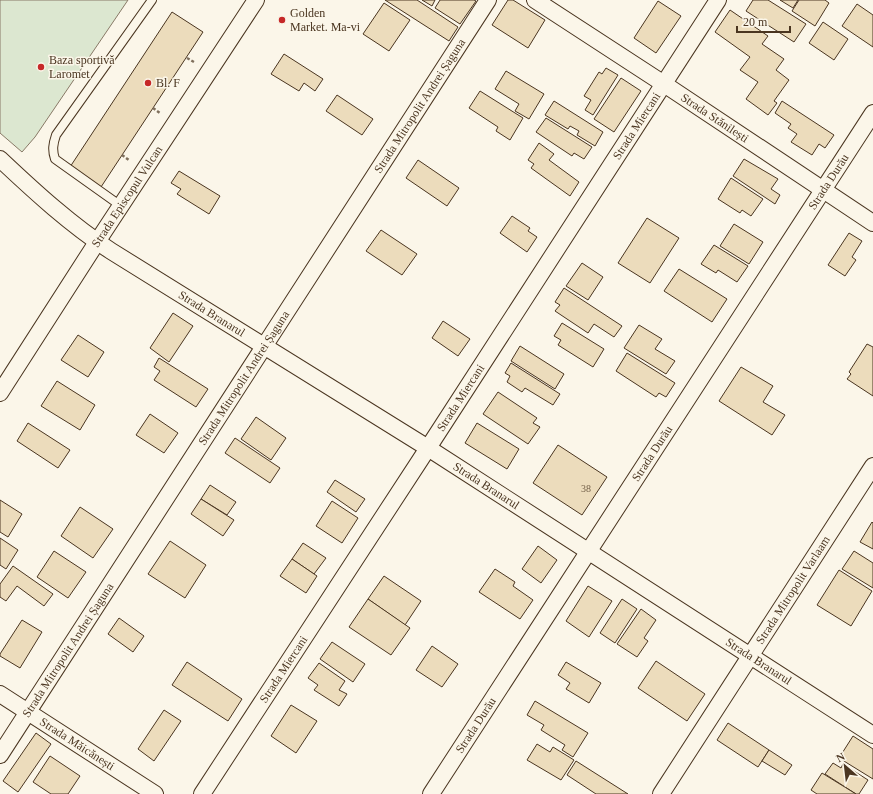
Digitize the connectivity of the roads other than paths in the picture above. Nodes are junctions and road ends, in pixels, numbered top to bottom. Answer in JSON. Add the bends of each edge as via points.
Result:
{"nodes":[{"id":1,"x":152,"y":0,"type":"edge"},
{"id":2,"x":256,"y":0,"type":"edge"},
{"id":3,"x":488,"y":0,"type":"edge"},
{"id":4,"x":535,"y":0,"type":"edge"},
{"id":5,"x":718,"y":0,"type":"edge"},
{"id":6,"x":664,"y":84,"type":"junction"},
{"id":7,"x":873,"y":113,"type":"edge"},
{"id":8,"x":0,"y":159,"type":"edge"},
{"id":9,"x":822,"y":190,"type":"junction"},
{"id":10,"x":121,"y":206,"type":"junction"},
{"id":11,"x":873,"y":223,"type":"edge"},
{"id":12,"x":97,"y":242,"type":"junction"},
{"id":13,"x":265,"y":346,"type":"junction"},
{"id":14,"x":0,"y":393,"type":"edge"},
{"id":15,"x":428,"y":448,"type":"junction"},
{"id":16,"x":873,"y":466,"type":"edge"},
{"id":17,"x":588,"y":551,"type":"junction"},
{"id":18,"x":750,"y":655,"type":"junction"},
{"id":19,"x":0,"y":694,"type":"edge"},
{"id":20,"x":28,"y":712,"type":"junction"},
{"id":21,"x":873,"y":735,"type":"edge"},
{"id":22,"x":0,"y":755,"type":"edge"},
{"id":23,"x":155,"y":794,"type":"edge"},
{"id":24,"x":202,"y":794,"type":"edge"},
{"id":25,"x":430,"y":794,"type":"edge"},
{"id":26,"x":661,"y":794,"type":"edge"}],
"edges":[{"from":1,"to":10,"type":"lane","via":[[56,135],[53,144],[56,159]]},
{"from":2,"to":10,"type":"street","name":"Strada Episcopul Vulcan"},
{"from":3,"to":13,"type":"street","name":"Strada Mitropolit Andrei Șaguna"},
{"from":4,"to":6,"type":"street","name":"Strada Stănilești"},
{"from":5,"to":6,"type":"street","name":"Strada Miercani"},
{"from":6,"to":9,"type":"street","name":"Strada Stănilești"},
{"from":6,"to":15,"type":"street","name":"Strada Miercani"},
{"from":7,"to":9,"type":"street","name":"Strada Durău"},
{"from":8,"to":12,"type":"street","name":"Strada Branarul"},
{"from":9,"to":11,"type":"street","name":"Strada Stănilești"},
{"from":9,"to":17,"type":"street","name":"Strada Durău"},
{"from":10,"to":12,"type":"street","name":"Strada Episcopul Vulcan"},
{"from":12,"to":13,"type":"street","name":"Strada Branarul"},
{"from":12,"to":14,"type":"street","name":"Strada Episcopul Vulcan"},
{"from":13,"to":15,"type":"street","name":"Strada Branarul"},
{"from":13,"to":20,"type":"street","name":"Strada Mitropolit Andrei Șaguna"},
{"from":15,"to":17,"type":"street","name":"Strada Branarul"},
{"from":15,"to":24,"type":"street","name":"Strada Miercani"},
{"from":16,"to":18,"type":"street","name":"Strada Mitropolit Varlaam"},
{"from":17,"to":18,"type":"street","name":"Strada Branarul"},
{"from":17,"to":25,"type":"street","name":"Strada Durău"},
{"from":18,"to":21,"type":"street","name":"Strada Branarul"},
{"from":18,"to":26,"type":"street","name":"Strada Mitropolit Varlaam"},
{"from":19,"to":20,"type":"street","name":"Strada Măicănești"},
{"from":20,"to":22,"type":"street","name":"Strada Mitropolit Andrei Șaguna"},
{"from":20,"to":23,"type":"street","name":"Strada Măicănești"}]}
